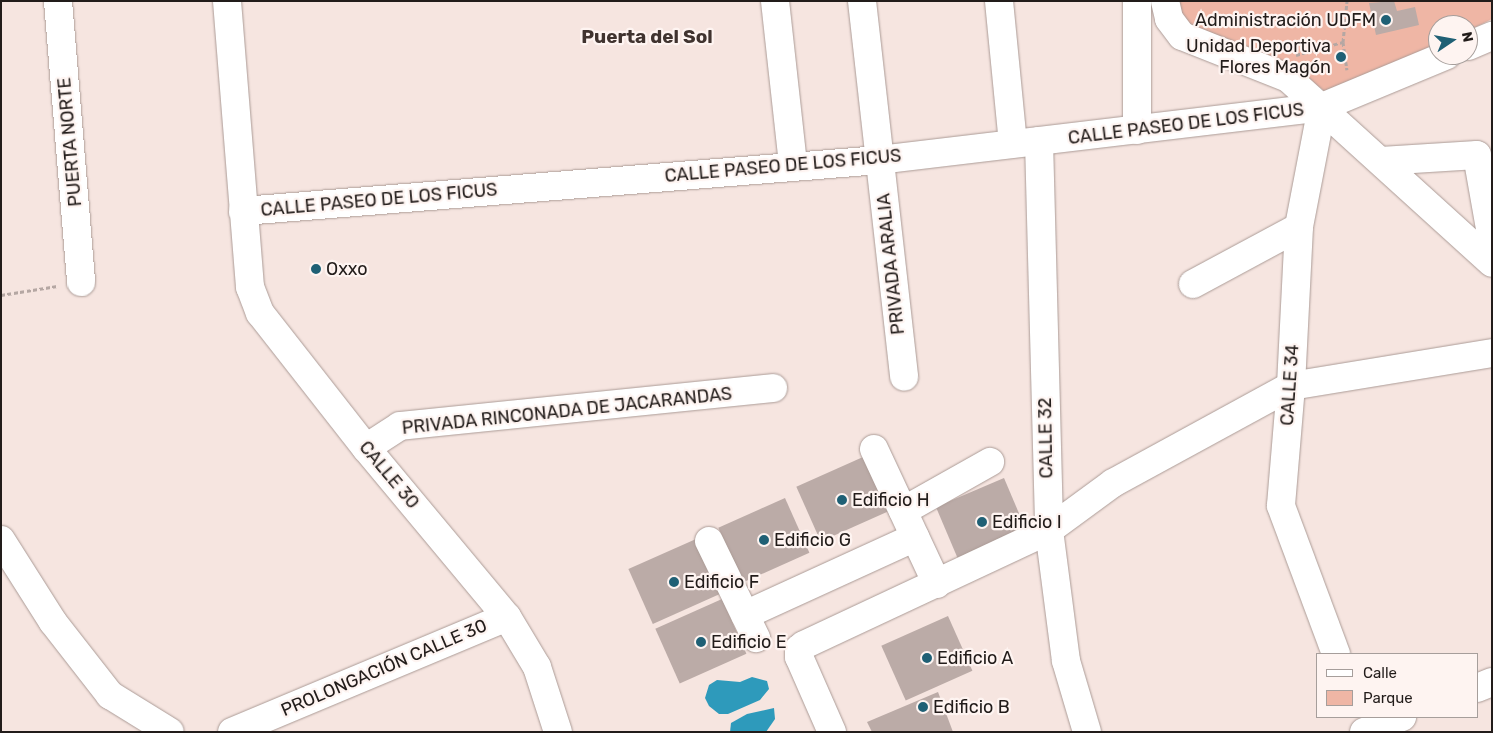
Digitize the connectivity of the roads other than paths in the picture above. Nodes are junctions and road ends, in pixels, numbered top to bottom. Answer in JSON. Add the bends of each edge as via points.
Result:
{"nodes":[{"id":1,"x":58,"y":1,"type":"edge"},
{"id":2,"x":227,"y":1,"type":"edge"},
{"id":3,"x":775,"y":1,"type":"edge"},
{"id":4,"x":862,"y":1,"type":"edge"},
{"id":5,"x":999,"y":1,"type":"edge"},
{"id":6,"x":1137,"y":1,"type":"edge"},
{"id":7,"x":1165,"y":1,"type":"edge"},
{"id":8,"x":1492,"y":36,"type":"edge"},
{"id":9,"x":1478,"y":42,"type":"edge"},
{"id":10,"x":1428,"y":63,"type":"edge"},
{"id":11,"x":1322,"y":107,"type":"junction"},
{"id":12,"x":1137,"y":130,"type":"junction"},
{"id":13,"x":1026,"y":142,"type":"junction"},
{"id":14,"x":879,"y":160,"type":"junction"},
{"id":15,"x":1381,"y":161,"type":"junction"},
{"id":16,"x":793,"y":165,"type":"junction"},
{"id":17,"x":243,"y":211,"type":"junction"},
{"id":18,"x":1299,"y":227,"type":"junction"},
{"id":19,"x":1492,"y":240,"type":"edge"},
{"id":20,"x":1492,"y":263,"type":"edge"},
{"id":21,"x":81,"y":282,"type":"road end"},
{"id":22,"x":1194,"y":284,"type":"dead end"},
{"id":23,"x":1492,"y":353,"type":"edge"},
{"id":24,"x":904,"y":377,"type":"dead end"},
{"id":25,"x":1291,"y":386,"type":"junction"},
{"id":26,"x":773,"y":388,"type":"dead end"},
{"id":27,"x":366,"y":448,"type":"junction"},
{"id":28,"x":874,"y":449,"type":"dead end"},
{"id":29,"x":990,"y":462,"type":"dead end"},
{"id":30,"x":902,"y":511,"type":"junction"},
{"id":31,"x":1049,"y":530,"type":"junction"},
{"id":32,"x":915,"y":537,"type":"junction"},
{"id":33,"x":1,"y":540,"type":"edge"},
{"id":34,"x":709,"y":541,"type":"dead end"},
{"id":35,"x":937,"y":584,"type":"junction"},
{"id":36,"x":508,"y":617,"type":"junction"},
{"id":37,"x":1336,"y":653,"type":"edge"},
{"id":38,"x":1492,"y":682,"type":"edge"},
{"id":39,"x":1478,"y":688,"type":"edge"},
{"id":40,"x":1360,"y":718,"type":"edge"},
{"id":41,"x":1400,"y":718,"type":"edge"},
{"id":42,"x":170,"y":732,"type":"edge"},
{"id":43,"x":232,"y":732,"type":"edge"},
{"id":44,"x":558,"y":732,"type":"edge"},
{"id":45,"x":832,"y":732,"type":"edge"},
{"id":46,"x":1087,"y":732,"type":"edge"},
{"id":47,"x":1365,"y":732,"type":"edge"}],
"edges":[{"from":1,"to":21,"type":"street","name":"PUERTA NORTE"},
{"from":2,"to":17,"type":"street","name":"CALLE 30"},
{"from":3,"to":16,"type":"street"},
{"from":4,"to":14,"type":"street","name":"PRIVADA ARALIA"},
{"from":5,"to":13,"type":"street","name":"CALLE 32"},
{"from":6,"to":12,"type":"street"},
{"from":7,"to":11,"type":"street","via":[[1169,19],[1182,36],[1288,78]]},
{"from":8,"to":9,"type":"street"},
{"from":10,"to":11,"type":"street","name":"CALLE PASEO DE LOS FICUS"},
{"from":11,"to":12,"type":"street","name":"CALLE PASEO DE LOS FICUS"},
{"from":11,"to":15,"type":"street"},
{"from":11,"to":18,"type":"street","name":"CALLE 34"},
{"from":12,"to":13,"type":"street","name":"CALLE PASEO DE LOS FICUS"},
{"from":13,"to":14,"type":"street","name":"CALLE PASEO DE LOS FICUS"},
{"from":13,"to":31,"type":"street","name":"CALLE 32"},
{"from":14,"to":16,"type":"street","name":"CALLE PASEO DE LOS FICUS"},
{"from":14,"to":24,"type":"street","name":"PRIVADA ARALIA"},
{"from":15,"to":19,"type":"street","via":[[1477,155]]},
{"from":15,"to":20,"type":"street"},
{"from":16,"to":17,"type":"street","name":"CALLE PASEO DE LOS FICUS"},
{"from":17,"to":27,"type":"street","name":"CALLE 30","via":[[250,287],[260,313]]},
{"from":18,"to":22,"type":"street"},
{"from":18,"to":25,"type":"street","name":"CALLE 34"},
{"from":23,"to":25,"type":"street"},
{"from":25,"to":31,"type":"street","via":[[1113,483]]},
{"from":25,"to":37,"type":"street","name":"CALLE 34","via":[[1281,506]]},
{"from":26,"to":27,"type":"street","name":"PRIVADA RINCONADA DE JACARANDAS","via":[[400,426]]},
{"from":27,"to":36,"type":"street","name":"CALLE 30"},
{"from":28,"to":30,"type":"street"},
{"from":29,"to":30,"type":"street"},
{"from":30,"to":32,"type":"street"},
{"from":31,"to":35,"type":"street"},
{"from":31,"to":46,"type":"street","name":"CALLE 32","via":[[1066,661]]},
{"from":32,"to":34,"type":"street","via":[[750,627]]},
{"from":32,"to":35,"type":"street"},
{"from":33,"to":42,"type":"street","via":[[53,622],[110,695]]},
{"from":35,"to":45,"type":"street","via":[[799,649],[799,657]]},
{"from":36,"to":43,"type":"street","name":"PROLONGACIÓN CALLE 30"},
{"from":36,"to":44,"type":"street","name":"CALLE 30","via":[[537,667]]},
{"from":38,"to":39,"type":"street"},
{"from":40,"to":47,"type":"street"},
{"from":41,"to":47,"type":"street"}]}
